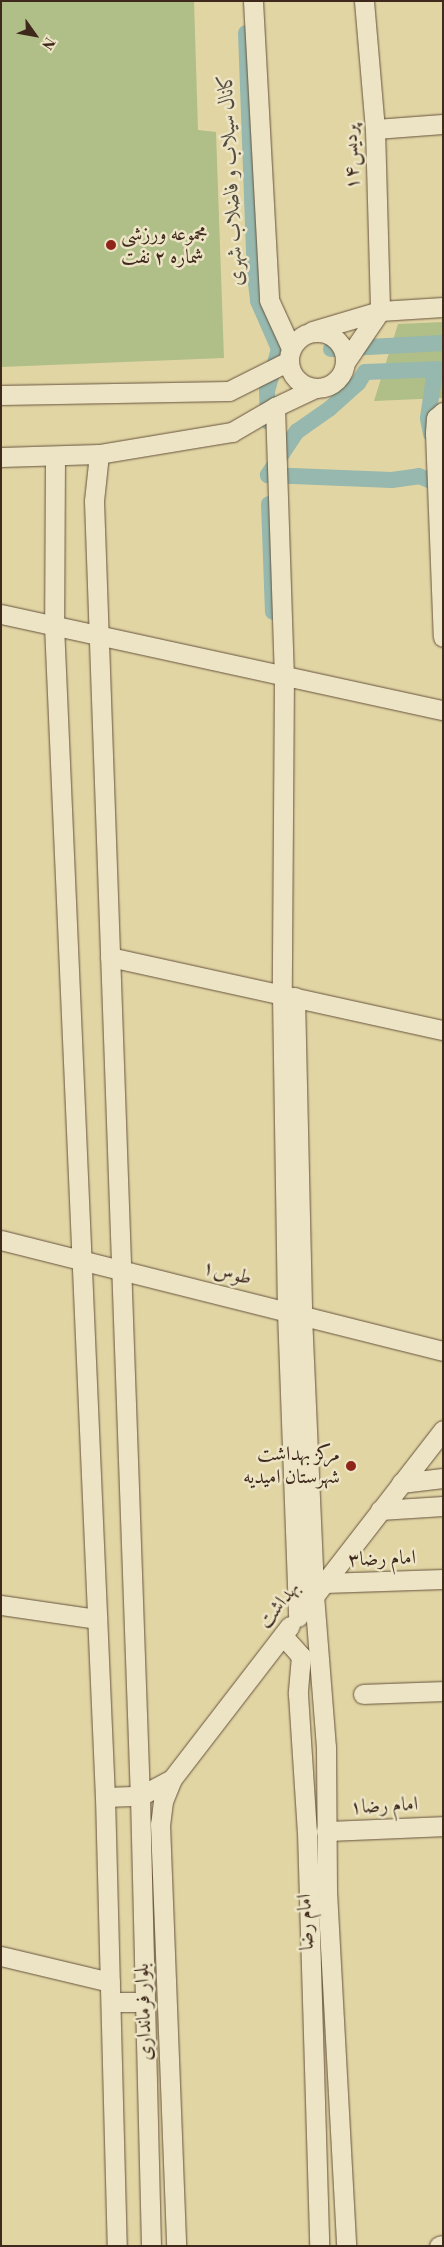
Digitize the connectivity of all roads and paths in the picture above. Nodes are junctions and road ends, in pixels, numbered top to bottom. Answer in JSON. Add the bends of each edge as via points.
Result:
{"nodes":[{"id":1,"x":253,"y":1,"type":"edge"},
{"id":2,"x":364,"y":1,"type":"edge"},
{"id":3,"x":443,"y":124,"type":"edge"},
{"id":4,"x":375,"y":129,"type":"junction"},
{"id":5,"x":443,"y":307,"type":"edge"},
{"id":6,"x":380,"y":311,"type":"junction"},
{"id":7,"x":310,"y":332,"type":"junction"},
{"id":8,"x":290,"y":354,"type":"junction"},
{"id":9,"x":346,"y":361,"type":"junction"},
{"id":10,"x":315,"y":388,"type":"junction"},
{"id":11,"x":1,"y":395,"type":"edge"},
{"id":12,"x":275,"y":406,"type":"junction"},
{"id":13,"x":443,"y":412,"type":"edge"},
{"id":14,"x":99,"y":454,"type":"junction"},
{"id":15,"x":55,"y":456,"type":"junction"},
{"id":16,"x":1,"y":458,"type":"edge"},
{"id":17,"x":441,"y":559,"type":"edge"},
{"id":18,"x":1,"y":614,"type":"edge"},
{"id":19,"x":54,"y":626,"type":"junction"},
{"id":20,"x":99,"y":632,"type":"junction"},
{"id":21,"x":443,"y":637,"type":"edge"},
{"id":22,"x":284,"y":674,"type":"junction"},
{"id":23,"x":443,"y":710,"type":"edge"},
{"id":24,"x":110,"y":957,"type":"junction"},
{"id":25,"x":289,"y":996,"type":"junction"},
{"id":26,"x":443,"y":1030,"type":"edge"},
{"id":27,"x":1,"y":1240,"type":"edge"},
{"id":28,"x":83,"y":1260,"type":"junction"},
{"id":29,"x":121,"y":1270,"type":"junction"},
{"id":30,"x":295,"y":1314,"type":"junction"},
{"id":31,"x":443,"y":1351,"type":"edge"},
{"id":32,"x":443,"y":1430,"type":"edge"},
{"id":33,"x":443,"y":1478,"type":"edge"},
{"id":34,"x":401,"y":1483,"type":"junction"},
{"id":35,"x":443,"y":1506,"type":"edge"},
{"id":36,"x":380,"y":1510,"type":"junction"},
{"id":37,"x":443,"y":1579,"type":"edge"},
{"id":38,"x":319,"y":1589,"type":"junction"},
{"id":39,"x":1,"y":1605,"type":"edge"},
{"id":40,"x":298,"y":1617,"type":"junction"},
{"id":41,"x":97,"y":1620,"type":"junction"},
{"id":42,"x":283,"y":1636,"type":"junction"},
{"id":43,"x":443,"y":1691,"type":"edge"},
{"id":44,"x":363,"y":1694,"type":"dead end"},
{"id":45,"x":172,"y":1779,"type":"junction"},
{"id":46,"x":140,"y":1796,"type":"junction"},
{"id":47,"x":105,"y":1797,"type":"junction"},
{"id":48,"x":443,"y":1826,"type":"edge"},
{"id":49,"x":326,"y":1831,"type":"junction"},
{"id":50,"x":1,"y":1956,"type":"edge"},
{"id":51,"x":110,"y":1982,"type":"junction"},
{"id":52,"x":110,"y":2002,"type":"junction"},
{"id":53,"x":144,"y":2002,"type":"junction"},
{"id":54,"x":443,"y":2245,"type":"edge"},
{"id":55,"x":117,"y":2246,"type":"edge"},
{"id":56,"x":151,"y":2246,"type":"edge"},
{"id":57,"x":176,"y":2246,"type":"edge"},
{"id":58,"x":319,"y":2246,"type":"edge"},
{"id":59,"x":346,"y":2246,"type":"edge"},
{"id":60,"x":439,"y":2246,"type":"edge"}],
"edges":[{"from":1,"to":8,"type":"street","via":[[269,300]]},
{"from":2,"to":4,"type":"street","name":"پردیس۱۴"},
{"from":3,"to":4,"type":"street"},
{"from":4,"to":6,"type":"street","name":"پردیس۱۴"},
{"from":5,"to":6,"type":"street"},
{"from":6,"to":7,"type":"street"},
{"from":6,"to":9,"type":"street"},
{"from":7,"to":8,"type":"street","via":[[299,338]]},
{"from":7,"to":9,"type":"street","via":[[324,331],[336,337],[344,348]]},
{"from":8,"to":10,"type":"street","via":[[296,379]]},
{"from":8,"to":11,"type":"street","via":[[230,391]]},
{"from":9,"to":10,"type":"street","via":[[336,381]]},
{"from":10,"to":12,"type":"street"},
{"from":12,"to":14,"type":"street","via":[[232,432]]},
{"from":12,"to":22,"type":"street"},
{"from":13,"to":17,"type":"street","via":[[436,418],[435,433]]},
{"from":14,"to":15,"type":"street"},
{"from":14,"to":20,"type":"street","name":"بلوار فرمانداری","via":[[94,501]]},
{"from":15,"to":16,"type":"street"},
{"from":15,"to":19,"type":"street"},
{"from":17,"to":21,"type":"street"},
{"from":18,"to":19,"type":"street"},
{"from":19,"to":20,"type":"street"},
{"from":19,"to":28,"type":"street"},
{"from":20,"to":22,"type":"street"},
{"from":20,"to":24,"type":"street","name":"بلوار فرمانداری"},
{"from":22,"to":23,"type":"street"},
{"from":22,"to":25,"type":"street"},
{"from":24,"to":25,"type":"street"},
{"from":24,"to":29,"type":"street","name":"بلوار فرمانداری"},
{"from":25,"to":26,"type":"street"},
{"from":25,"to":30,"type":"street"},
{"from":27,"to":28,"type":"street","name":"طوس۱"},
{"from":28,"to":29,"type":"street","name":"طوس۱"},
{"from":28,"to":41,"type":"street"},
{"from":29,"to":30,"type":"street","name":"طوس۱"},
{"from":29,"to":46,"type":"street","name":"بلوار فرمانداری"},
{"from":30,"to":31,"type":"street","name":"طوس۱"},
{"from":30,"to":38,"type":"street","name":"امام رضا"},
{"from":30,"to":40,"type":"street"},
{"from":32,"to":34,"type":"street","name":"بهداشت"},
{"from":33,"to":34,"type":"street"},
{"from":34,"to":36,"type":"street","name":"بهداشت"},
{"from":35,"to":36,"type":"street"},
{"from":36,"to":38,"type":"street","name":"بهداشت"},
{"from":37,"to":38,"type":"street","name":"امام رضا۳"},
{"from":38,"to":40,"type":"street","name":"بهداشت"},
{"from":38,"to":49,"type":"street","name":"امام رضا"},
{"from":39,"to":41,"type":"street"},
{"from":40,"to":42,"type":"street","name":"بهداشت"},
{"from":41,"to":47,"type":"street"},
{"from":42,"to":45,"type":"street","name":"بهداشت"},
{"from":42,"to":58,"type":"street","name":"امام رضا","via":[[301,1656],[298,1694],[307,1832]]},
{"from":43,"to":44,"type":"street"},
{"from":45,"to":46,"type":"street","name":"بهداشت"},
{"from":45,"to":57,"type":"street","name":"بلوار فرمانداری","via":[[163,1801],[160,1824]]},
{"from":46,"to":47,"type":"street"},
{"from":46,"to":53,"type":"street","name":"بلوار فرمانداری"},
{"from":47,"to":51,"type":"street"},
{"from":48,"to":49,"type":"street","name":"امام رضا۱"},
{"from":49,"to":59,"type":"street","name":"امام رضا"},
{"from":50,"to":51,"type":"street"},
{"from":51,"to":52,"type":"street"},
{"from":52,"to":53,"type":"street"},
{"from":52,"to":55,"type":"street"},
{"from":53,"to":56,"type":"street","name":"بلوار فرمانداری"},
{"from":54,"to":60,"type":"street"}]}
